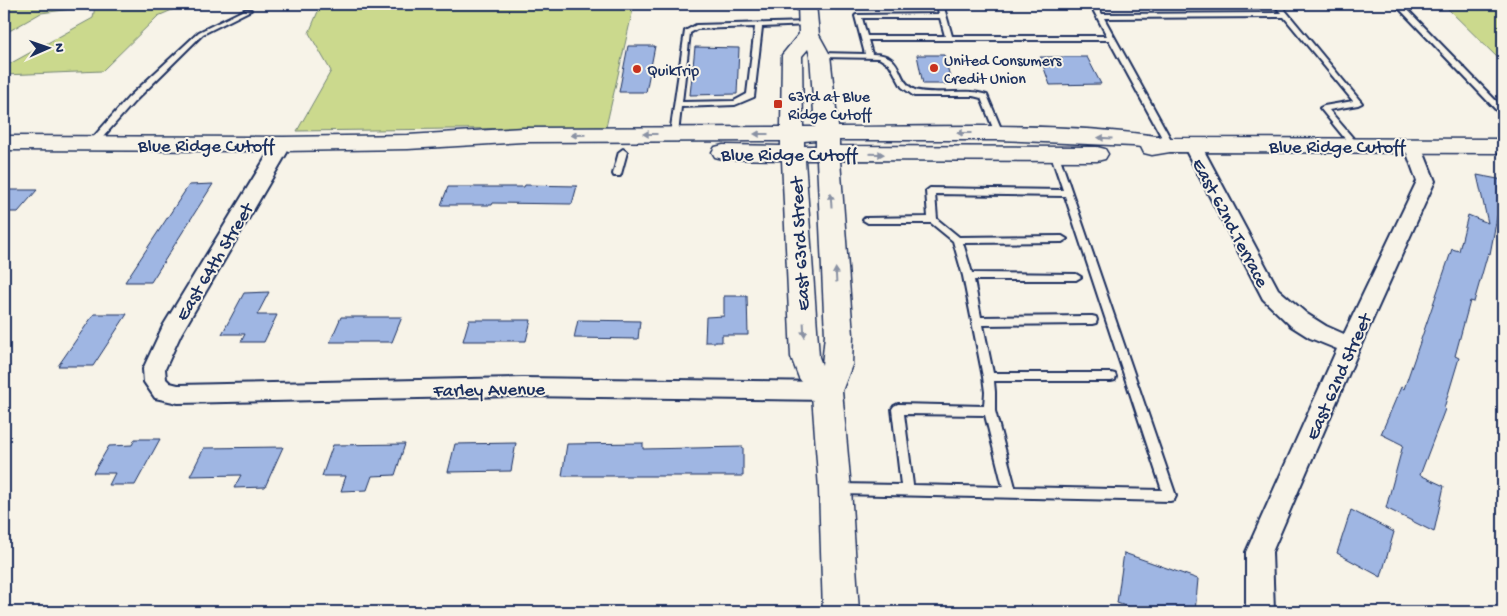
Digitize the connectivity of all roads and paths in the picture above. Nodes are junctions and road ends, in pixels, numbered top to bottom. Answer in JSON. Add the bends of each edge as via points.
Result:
{"nodes":[{"id":1,"x":807,"y":4,"type":"edge"},
{"id":2,"x":940,"y":4,"type":"edge"},
{"id":3,"x":1093,"y":4,"type":"edge"},
{"id":4,"x":1277,"y":4,"type":"edge"},
{"id":5,"x":1398,"y":4,"type":"edge"},
{"id":6,"x":248,"y":10,"type":"dead end"},
{"id":7,"x":943,"y":16,"type":"junction"},
{"id":8,"x":1100,"y":16,"type":"junction"},
{"id":9,"x":1286,"y":16,"type":"junction"},
{"id":10,"x":759,"y":25,"type":"junction"},
{"id":11,"x":809,"y":30,"type":"junction"},
{"id":12,"x":865,"y":38,"type":"junction"},
{"id":13,"x":949,"y":38,"type":"junction"},
{"id":14,"x":1111,"y":38,"type":"junction"},
{"id":15,"x":820,"y":56,"type":"junction"},
{"id":16,"x":869,"y":56,"type":"junction"},
{"id":17,"x":677,"y":105,"type":"junction"},
{"id":18,"x":1503,"y":112,"type":"edge"},
{"id":19,"x":999,"y":133,"type":"junction"},
{"id":20,"x":674,"y":134,"type":"junction"},
{"id":21,"x":408,"y":142,"type":"junction"},
{"id":22,"x":4,"y":143,"type":"edge"},
{"id":23,"x":792,"y":143,"type":"junction"},
{"id":24,"x":828,"y":143,"type":"junction"},
{"id":25,"x":92,"y":144,"type":"junction"},
{"id":26,"x":283,"y":144,"type":"junction"},
{"id":27,"x":1354,"y":144,"type":"junction"},
{"id":28,"x":1181,"y":145,"type":"junction"},
{"id":29,"x":1413,"y":145,"type":"junction"},
{"id":30,"x":1503,"y":146,"type":"edge"},
{"id":31,"x":1055,"y":155,"type":"junction"},
{"id":32,"x":1068,"y":193,"type":"junction"},
{"id":33,"x":868,"y":220,"type":"dead end"},
{"id":34,"x":932,"y":220,"type":"junction"},
{"id":35,"x":1062,"y":239,"type":"dead end"},
{"id":36,"x":957,"y":240,"type":"junction"},
{"id":37,"x":968,"y":276,"type":"junction"},
{"id":38,"x":1076,"y":277,"type":"dead end"},
{"id":39,"x":1092,"y":320,"type":"dead end"},
{"id":40,"x":977,"y":321,"type":"junction"},
{"id":41,"x":1350,"y":345,"type":"junction"},
{"id":42,"x":1111,"y":377,"type":"dead end"},
{"id":43,"x":988,"y":378,"type":"junction"},
{"id":44,"x":155,"y":382,"type":"joint"},
{"id":45,"x":827,"y":391,"type":"junction"},
{"id":46,"x":989,"y":410,"type":"junction"},
{"id":47,"x":835,"y":489,"type":"junction"},
{"id":48,"x":908,"y":491,"type":"junction"},
{"id":49,"x":1011,"y":493,"type":"junction"},
{"id":50,"x":840,"y":612,"type":"edge"},
{"id":51,"x":1260,"y":612,"type":"edge"}],
"edges":[{"from":1,"to":11,"type":"main road","name":"East 63rd Street"},
{"from":2,"to":7,"type":"lane"},
{"from":3,"to":8,"type":"lane"},
{"from":4,"to":9,"type":"lane"},
{"from":5,"to":18,"type":"lane"},
{"from":6,"to":25,"type":"lane","via":[[201,33]]},
{"from":7,"to":12,"type":"lane","via":[[858,16]]},
{"from":7,"to":13,"type":"lane"},
{"from":8,"to":9,"type":"lane"},
{"from":8,"to":14,"type":"lane"},
{"from":9,"to":27,"type":"lane","via":[[1358,103],[1324,108]]},
{"from":10,"to":11,"type":"lane"},
{"from":10,"to":17,"type":"lane","via":[[751,95],[735,103]]},
{"from":10,"to":17,"type":"lane","via":[[696,27],[687,32]]},
{"from":11,"to":15,"type":"main road","name":"East 63rd Street"},
{"from":11,"to":23,"type":"main road","name":"East 63rd Street","via":[[792,56]]},
{"from":12,"to":13,"type":"lane"},
{"from":12,"to":16,"type":"lane"},
{"from":13,"to":14,"type":"lane"},
{"from":14,"to":28,"type":"lane"},
{"from":15,"to":16,"type":"lane"},
{"from":15,"to":24,"type":"main road","name":"East 63rd Street"},
{"from":16,"to":19,"type":"lane","via":[[889,59],[897,68],[900,82],[917,94],[973,94],[984,97]]},
{"from":17,"to":20,"type":"lane"},
{"from":19,"to":24,"type":"main road","name":"Blue Ridge Cutoff","one_way":true},
{"from":28,"to":19,"type":"main road","name":"Blue Ridge Cutoff","one_way":true,"via":[[1133,139]]},
{"from":20,"to":21,"type":"main road","name":"Blue Ridge Cutoff","one_way":true,"via":[[523,135]]},
{"from":23,"to":20,"type":"main road","name":"Blue Ridge Cutoff","one_way":true},
{"from":21,"to":23,"type":"main road","name":"Blue Ridge Cutoff","via":[[620,163]]},
{"from":21,"to":26,"type":"main road","name":"Blue Ridge Cutoff"},
{"from":22,"to":25,"type":"main road","name":"Blue Ridge Cutoff"},
{"from":23,"to":24,"type":"main road","name":"Blue Ridge Cutoff"},
{"from":23,"to":45,"type":"main road","name":"East 63rd Street","one_way":true,"via":[[805,357],[809,370]]},
{"from":24,"to":31,"type":"main road","name":"Blue Ridge Cutoff","one_way":true},
{"from":45,"to":24,"type":"main road","name":"East 63rd Street","one_way":true,"via":[[837,365],[839,335]]},
{"from":25,"to":26,"type":"main road","name":"Blue Ridge Cutoff"},
{"from":26,"to":44,"type":"street","name":"East 64th Street","via":[[171,332],[154,368]]},
{"from":27,"to":28,"type":"main road","name":"Blue Ridge Cutoff"},
{"from":27,"to":29,"type":"main road","name":"Blue Ridge Cutoff"},
{"from":28,"to":31,"type":"main road","name":"Blue Ridge Cutoff","via":[[1122,153]]},
{"from":28,"to":41,"type":"street","name":"East 62nd Terrace","via":[[1270,294],[1299,320]]},
{"from":29,"to":30,"type":"main road","name":"Blue Ridge Cutoff"},
{"from":29,"to":41,"type":"street","name":"East 62nd Street","via":[[1426,181]]},
{"from":31,"to":32,"type":"lane"},
{"from":32,"to":34,"type":"lane","via":[[930,190]]},
{"from":32,"to":49,"type":"lane","via":[[1170,496]]},
{"from":33,"to":34,"type":"lane"},
{"from":34,"to":36,"type":"lane"},
{"from":35,"to":36,"type":"lane"},
{"from":36,"to":37,"type":"lane"},
{"from":37,"to":38,"type":"lane"},
{"from":37,"to":40,"type":"lane"},
{"from":39,"to":40,"type":"lane"},
{"from":40,"to":43,"type":"lane"},
{"from":41,"to":51,"type":"street","name":"East 62nd Street","via":[[1259,552]]},
{"from":42,"to":43,"type":"lane"},
{"from":43,"to":46,"type":"lane"},
{"from":44,"to":45,"type":"street","name":"Farley Avenue","via":[[163,390],[178,394],[522,387]]},
{"from":45,"to":47,"type":"main road","name":"East 63rd Street"},
{"from":46,"to":48,"type":"lane","via":[[898,410]]},
{"from":46,"to":49,"type":"lane"},
{"from":47,"to":48,"type":"lane"},
{"from":47,"to":50,"type":"main road","name":"East 63rd Street"},
{"from":48,"to":49,"type":"lane"}]}
